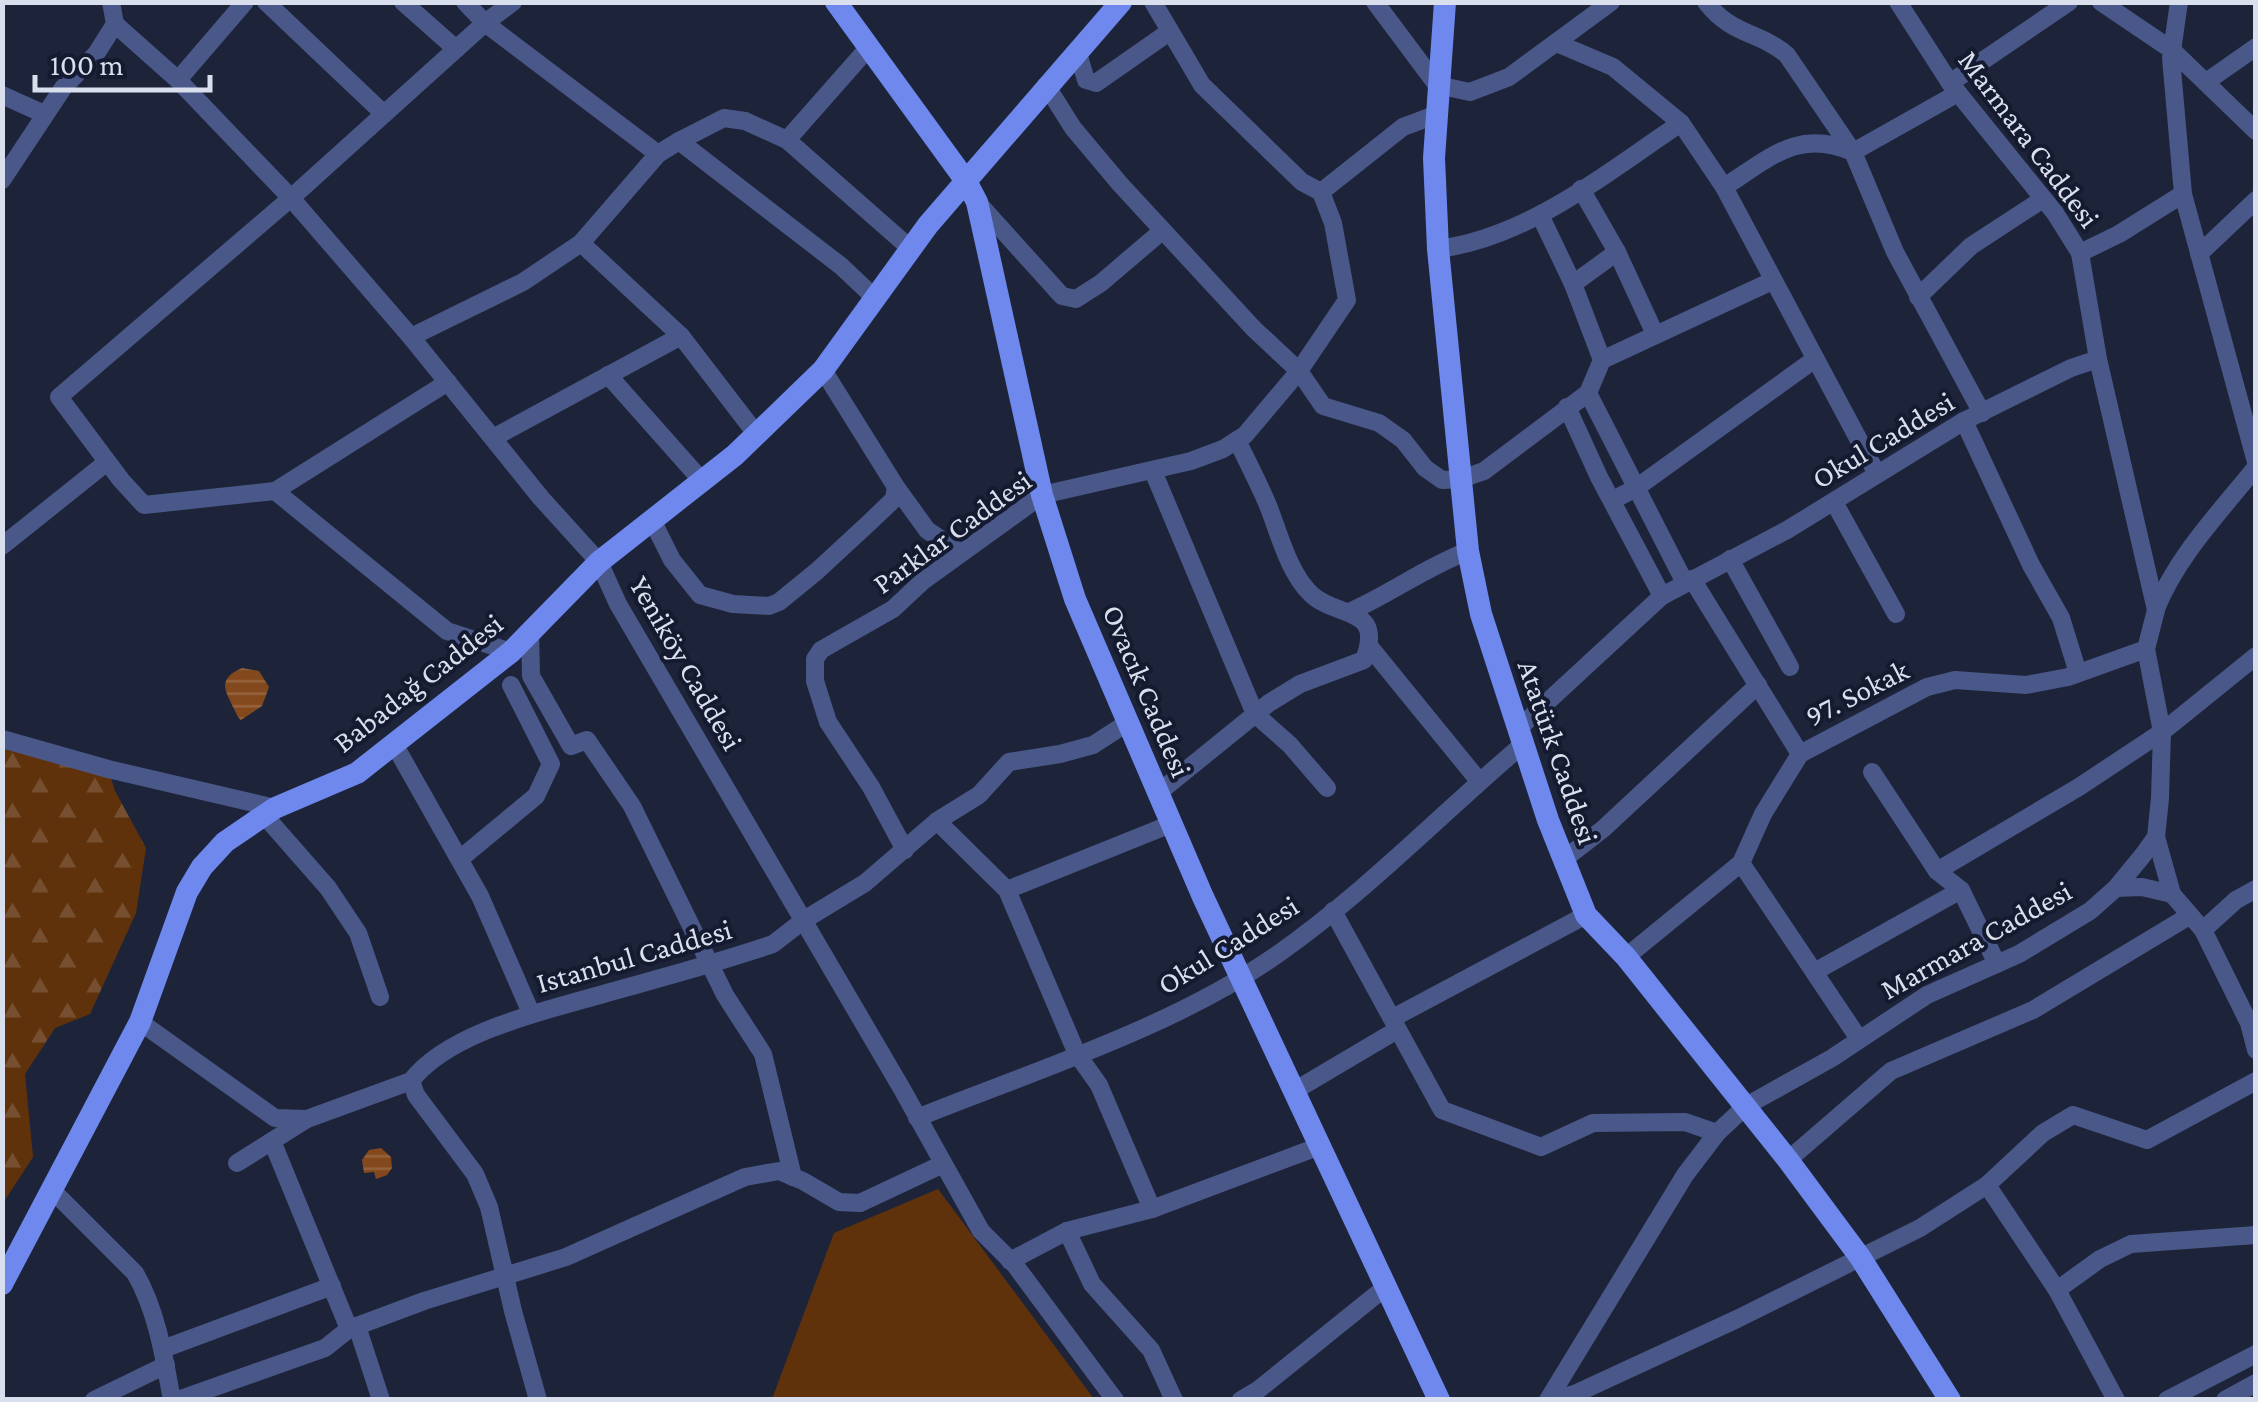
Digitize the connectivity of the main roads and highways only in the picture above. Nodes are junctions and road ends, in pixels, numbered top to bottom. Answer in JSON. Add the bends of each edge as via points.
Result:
{"nodes":[{"id":1,"x":836,"y":2,"type":"edge"},
{"id":2,"x":1121,"y":2,"type":"edge"},
{"id":3,"x":1445,"y":2,"type":"edge"},
{"id":4,"x":972,"y":192,"type":"junction"},
{"id":5,"x":2,"y":1284,"type":"edge"},
{"id":6,"x":1439,"y":1400,"type":"edge"},
{"id":7,"x":1950,"y":1400,"type":"edge"}],
"edges":[{"from":1,"to":4,"type":"main road","name":"Ovacık Caddesi"},
{"from":2,"to":4,"type":"main road","name":"Babadağ Caddesi","via":[[1046,86]]},
{"from":3,"to":7,"type":"main road","name":"Atatürk Caddesi","via":[[1435,115],[1438,249],[1468,551],[1481,614],[1562,860],[1586,915],[1788,1160]]},
{"from":4,"to":5,"type":"main road","name":"Babadağ Caddesi","via":[[911,249],[823,370],[703,482],[599,562],[511,652],[356,773],[270,812],[202,867],[186,892],[140,1022]]},
{"from":4,"to":6,"type":"main road","name":"Ovacık Caddesi","via":[[1042,496],[1075,599],[1171,824]]}]}
